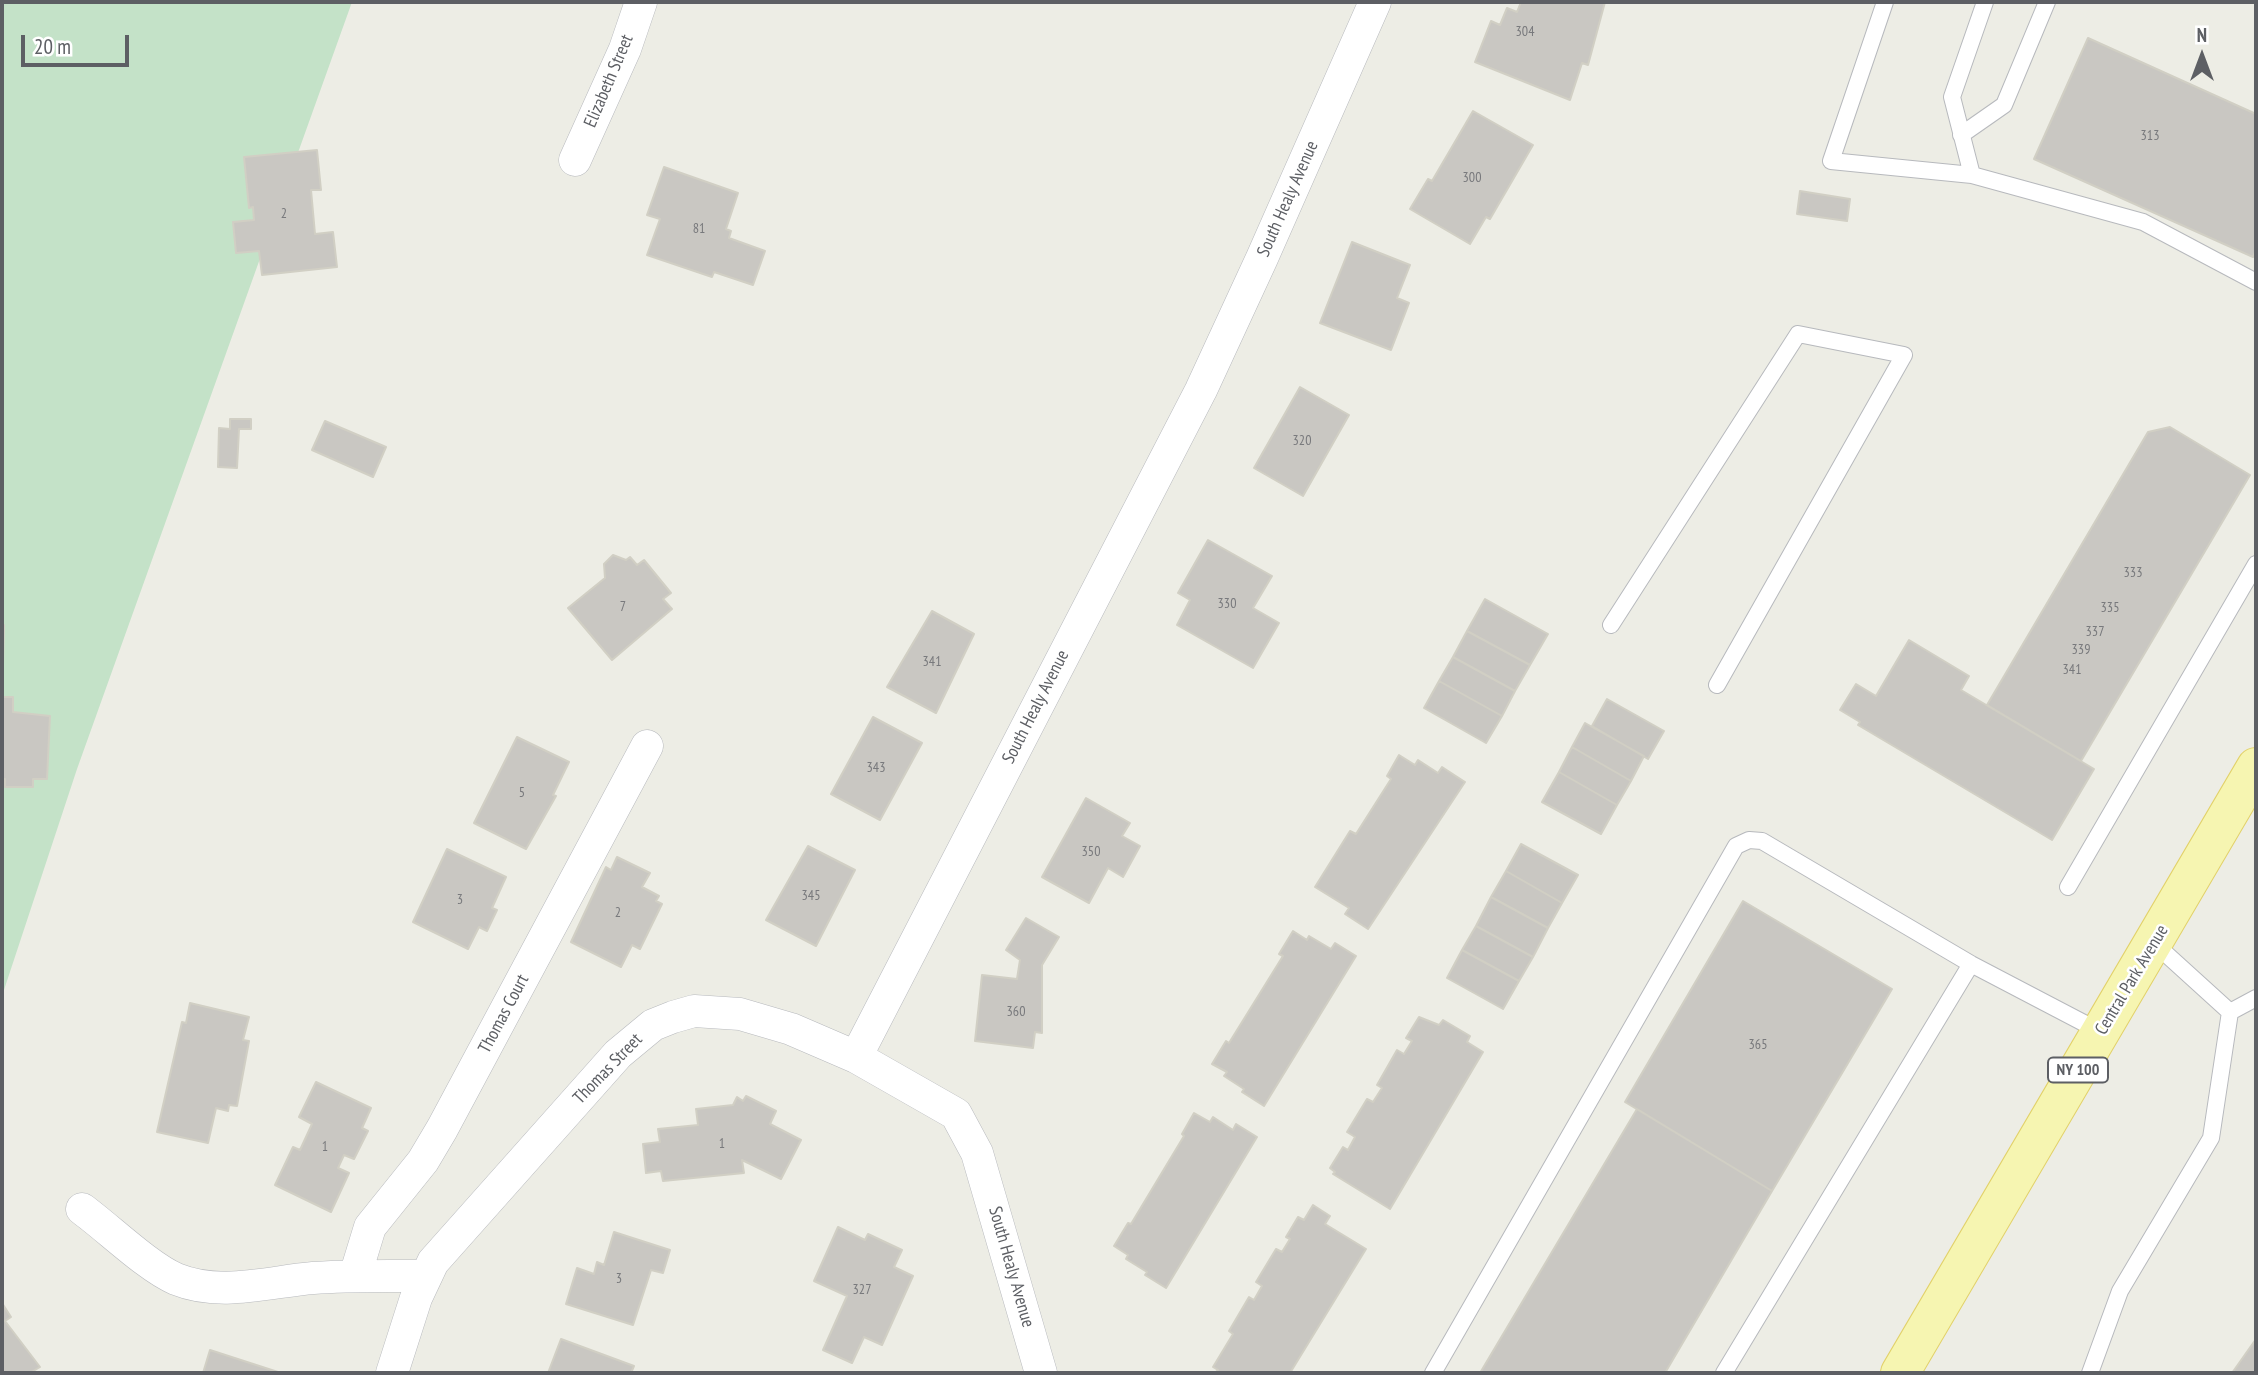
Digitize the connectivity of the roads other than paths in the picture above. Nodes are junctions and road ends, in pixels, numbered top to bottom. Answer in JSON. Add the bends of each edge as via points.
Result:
{"nodes":[{"id":1,"x":642,"y":2,"type":"edge"},
{"id":2,"x":1375,"y":2,"type":"edge"},
{"id":3,"x":1885,"y":2,"type":"edge"},
{"id":4,"x":1984,"y":2,"type":"edge"},
{"id":5,"x":2047,"y":2,"type":"edge"},
{"id":6,"x":1961,"y":135,"type":"junction"},
{"id":7,"x":575,"y":160,"type":"dead end"},
{"id":8,"x":1972,"y":174,"type":"junction"},
{"id":9,"x":2256,"y":282,"type":"edge"},
{"id":10,"x":2256,"y":564,"type":"edge"},
{"id":11,"x":1611,"y":625,"type":"dead end"},
{"id":12,"x":1717,"y":685,"type":"dead end"},
{"id":13,"x":647,"y":746,"type":"dead end"},
{"id":14,"x":2256,"y":767,"type":"edge"},
{"id":15,"x":2068,"y":887,"type":"dead end"},
{"id":16,"x":2154,"y":943,"type":"junction"},
{"id":17,"x":1971,"y":964,"type":"junction"},
{"id":18,"x":2256,"y":998,"type":"edge"},
{"id":19,"x":2230,"y":1012,"type":"junction"},
{"id":20,"x":2101,"y":1032,"type":"junction"},
{"id":21,"x":856,"y":1057,"type":"junction"},
{"id":22,"x":82,"y":1209,"type":"dead end"},
{"id":23,"x":355,"y":1276,"type":"junction"},
{"id":24,"x":425,"y":1276,"type":"junction"},
{"id":25,"x":392,"y":1373,"type":"edge"},
{"id":26,"x":1041,"y":1373,"type":"edge"},
{"id":27,"x":1433,"y":1373,"type":"edge"},
{"id":28,"x":1724,"y":1373,"type":"edge"},
{"id":29,"x":1900,"y":1373,"type":"edge"},
{"id":30,"x":2090,"y":1373,"type":"edge"}],
"edges":[{"from":1,"to":7,"type":"street","name":"Elizabeth Street"},
{"from":2,"to":21,"type":"street","name":"South Healy Avenue","via":[[1201,390]]},
{"from":3,"to":8,"type":"lane","via":[[1831,161]]},
{"from":4,"to":6,"type":"lane","via":[[1952,97]]},
{"from":5,"to":6,"type":"lane","via":[[2004,105]]},
{"from":6,"to":8,"type":"lane"},
{"from":8,"to":9,"type":"lane","via":[[2143,222]]},
{"from":10,"to":15,"type":"lane"},
{"from":11,"to":12,"type":"lane","via":[[1798,334],[1904,355]]},
{"from":13,"to":23,"type":"street","name":"Thomas Court","via":[[442,1129],[423,1161],[370,1227]]},
{"from":14,"to":16,"type":"main road","name":"Central Park Avenue","number":"NY 100"},
{"from":16,"to":19,"type":"lane"},
{"from":16,"to":20,"type":"main road","name":"Central Park Avenue","number":"NY 100"},
{"from":17,"to":20,"type":"lane"},
{"from":17,"to":27,"type":"lane","via":[[1762,841],[1736,846]]},
{"from":17,"to":28,"type":"lane"},
{"from":18,"to":19,"type":"lane"},
{"from":19,"to":30,"type":"lane","via":[[2211,1138],[2120,1291]]},
{"from":20,"to":29,"type":"main road","name":"Central Park Avenue","number":"NY 100"},
{"from":21,"to":24,"type":"street","name":"Thomas Street","via":[[791,1029],[718,1011],[694,1011],[653,1025],[609,1064],[446,1245]]},
{"from":21,"to":26,"type":"street","name":"South Healy Avenue","via":[[940,1102],[967,1130]]},
{"from":22,"to":23,"type":"street","via":[[154,1266],[196,1285],[217,1288]]},
{"from":23,"to":24,"type":"street"},
{"from":24,"to":25,"type":"street","name":"Thomas Street"}]}
